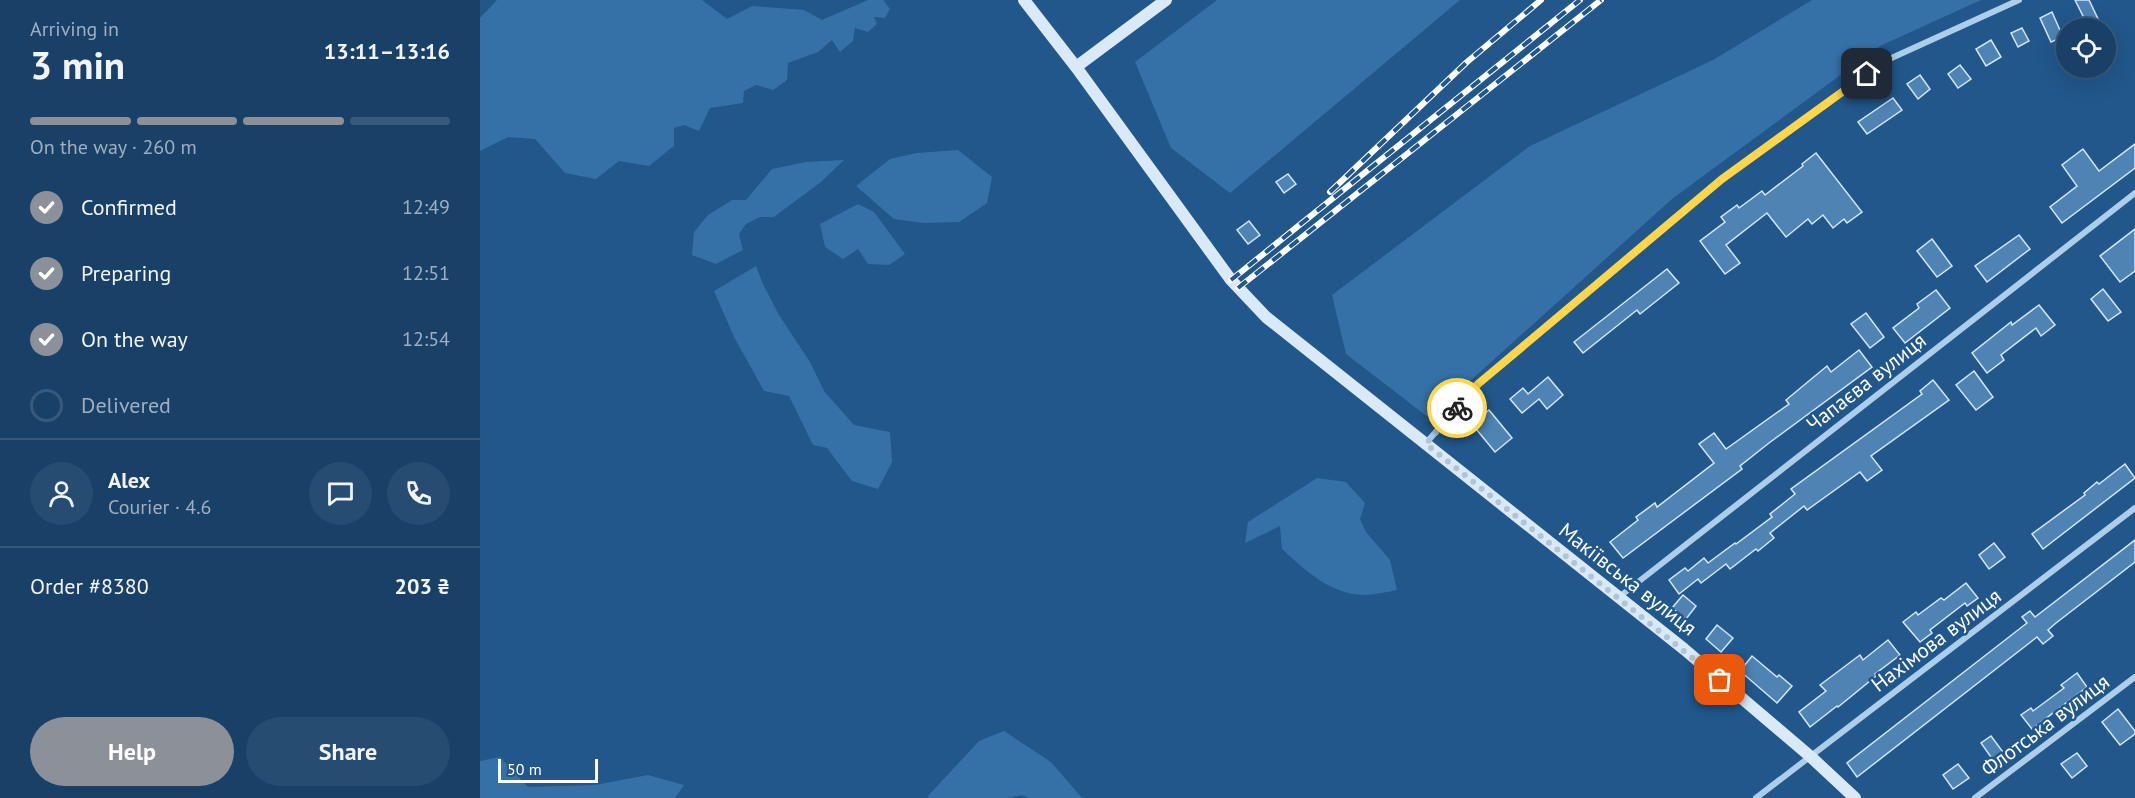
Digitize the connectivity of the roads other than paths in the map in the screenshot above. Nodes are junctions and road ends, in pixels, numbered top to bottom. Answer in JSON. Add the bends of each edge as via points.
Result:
{"nodes":[{"id":1,"x":1024,"y":0,"type":"edge"},
{"id":2,"x":1166,"y":0,"type":"edge"},
{"id":3,"x":2019,"y":0,"type":"edge"},
{"id":4,"x":1076,"y":67,"type":"junction"},
{"id":5,"x":2135,"y":193,"type":"edge"},
{"id":6,"x":1426,"y":444,"type":"junction"},
{"id":7,"x":2135,"y":508,"type":"edge"},
{"id":8,"x":1618,"y":597,"type":"junction"},
{"id":9,"x":2135,"y":677,"type":"edge"},
{"id":10,"x":1811,"y":757,"type":"junction"},
{"id":11,"x":1756,"y":798,"type":"edge"},
{"id":12,"x":1856,"y":798,"type":"edge"},
{"id":13,"x":1975,"y":798,"type":"edge"}],
"edges":[{"from":1,"to":4,"type":"main road","name":"Макіївська вулиця"},
{"from":2,"to":4,"type":"main road"},
{"from":3,"to":6,"type":"street","via":[[1885,60],[1722,179],[1478,384]]},
{"from":4,"to":6,"type":"main road","name":"Макіївська вулиця","via":[[1250,301]]},
{"from":5,"to":8,"type":"street","name":"Чапаєва вулиця"},
{"from":6,"to":8,"type":"main road","name":"Макіївська вулиця"},
{"from":7,"to":10,"type":"street","name":"Нахімова вулиця"},
{"from":8,"to":10,"type":"main road","name":"Макіївська вулиця"},
{"from":9,"to":13,"type":"street","name":"Флотська вулиця"},
{"from":10,"to":11,"type":"street","name":"Нахімова вулиця"},
{"from":10,"to":12,"type":"main road","name":"Макіївська вулиця"}]}
